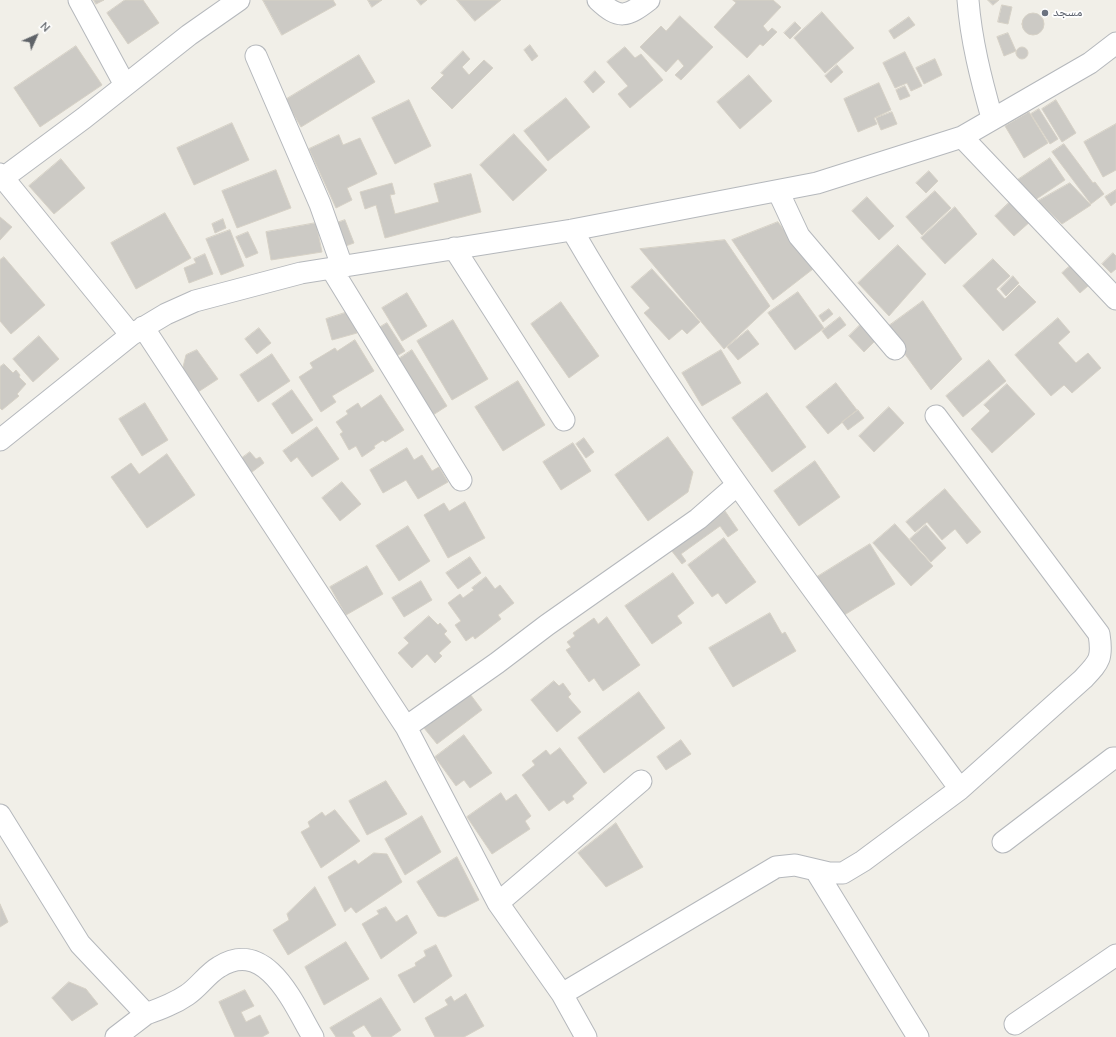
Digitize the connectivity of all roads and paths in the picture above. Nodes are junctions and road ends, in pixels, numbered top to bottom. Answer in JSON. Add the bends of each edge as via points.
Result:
{"nodes":[{"id":1,"x":79,"y":0,"type":"edge"},
{"id":2,"x":239,"y":0,"type":"edge"},
{"id":3,"x":598,"y":0,"type":"edge"},
{"id":4,"x":649,"y":0,"type":"edge"},
{"id":5,"x":968,"y":0,"type":"edge"},
{"id":6,"x":1116,"y":43,"type":"edge"},
{"id":7,"x":256,"y":56,"type":"dead end"},
{"id":8,"x":125,"y":85,"type":"junction"},
{"id":9,"x":992,"y":118,"type":"junction"},
{"id":10,"x":962,"y":137,"type":"junction"},
{"id":11,"x":2,"y":176,"type":"edge"},
{"id":12,"x":778,"y":191,"type":"junction"},
{"id":13,"x":572,"y":230,"type":"junction"},
{"id":14,"x":454,"y":248,"type":"junction"},
{"id":15,"x":336,"y":267,"type":"junction"},
{"id":16,"x":1116,"y":299,"type":"edge"},
{"id":17,"x":137,"y":331,"type":"junction"},
{"id":18,"x":895,"y":349,"type":"dead end"},
{"id":19,"x":936,"y":416,"type":"dead end"},
{"id":20,"x":564,"y":420,"type":"dead end"},
{"id":21,"x":0,"y":440,"type":"edge"},
{"id":22,"x":461,"y":480,"type":"dead end"},
{"id":23,"x":737,"y":485,"type":"junction"},
{"id":24,"x":406,"y":727,"type":"junction"},
{"id":25,"x":1116,"y":758,"type":"edge"},
{"id":26,"x":641,"y":781,"type":"dead end"},
{"id":27,"x":960,"y":789,"type":"junction"},
{"id":28,"x":0,"y":815,"type":"edge"},
{"id":29,"x":1003,"y":842,"type":"dead end"},
{"id":30,"x":816,"y":871,"type":"junction"},
{"id":31,"x":498,"y":903,"type":"junction"},
{"id":32,"x":1116,"y":955,"type":"edge"},
{"id":33,"x":562,"y":994,"type":"junction"},
{"id":34,"x":146,"y":1014,"type":"junction"},
{"id":35,"x":1015,"y":1024,"type":"dead end"},
{"id":36,"x":116,"y":1037,"type":"edge"},
{"id":37,"x":313,"y":1037,"type":"edge"},
{"id":38,"x":586,"y":1037,"type":"edge"},
{"id":39,"x":918,"y":1037,"type":"edge"}],
"edges":[{"from":1,"to":8,"type":"street"},
{"from":2,"to":8,"type":"street"},
{"from":3,"to":4,"type":"street","via":[[618,15],[629,14]]},
{"from":5,"to":9,"type":"street","via":[[980,76]]},
{"from":6,"to":9,"type":"street","via":[[1090,63]]},
{"from":7,"to":15,"type":"street","via":[[320,204]]},
{"from":8,"to":11,"type":"street"},
{"from":9,"to":10,"type":"street"},
{"from":10,"to":12,"type":"street","via":[[817,183]]},
{"from":10,"to":16,"type":"street"},
{"from":11,"to":17,"type":"street"},
{"from":12,"to":13,"type":"street"},
{"from":12,"to":18,"type":"street","via":[[799,236]]},
{"from":13,"to":14,"type":"street"},
{"from":13,"to":23,"type":"street","via":[[614,302]]},
{"from":14,"to":15,"type":"street"},
{"from":14,"to":20,"type":"street"},
{"from":15,"to":17,"type":"street","via":[[195,301]]},
{"from":15,"to":22,"type":"street"},
{"from":17,"to":21,"type":"street"},
{"from":17,"to":24,"type":"street"},
{"from":19,"to":27,"type":"street","via":[[1099,634],[1101,648],[1098,663],[1083,679]]},
{"from":23,"to":24,"type":"street","via":[[698,518]]},
{"from":23,"to":27,"type":"street"},
{"from":24,"to":31,"type":"street"},
{"from":25,"to":29,"type":"street"},
{"from":26,"to":31,"type":"street"},
{"from":27,"to":30,"type":"street","via":[[843,873],[829,874]]},
{"from":28,"to":34,"type":"street","via":[[80,944]]},
{"from":30,"to":33,"type":"street","via":[[795,865],[776,867]]},
{"from":30,"to":39,"type":"street"},
{"from":31,"to":33,"type":"street"},
{"from":32,"to":35,"type":"street"},
{"from":33,"to":38,"type":"street"},
{"from":34,"to":36,"type":"street"},
{"from":34,"to":37,"type":"street","via":[[166,1008],[187,995],[219,966],[240,959],[260,962],[273,972]]}]}
